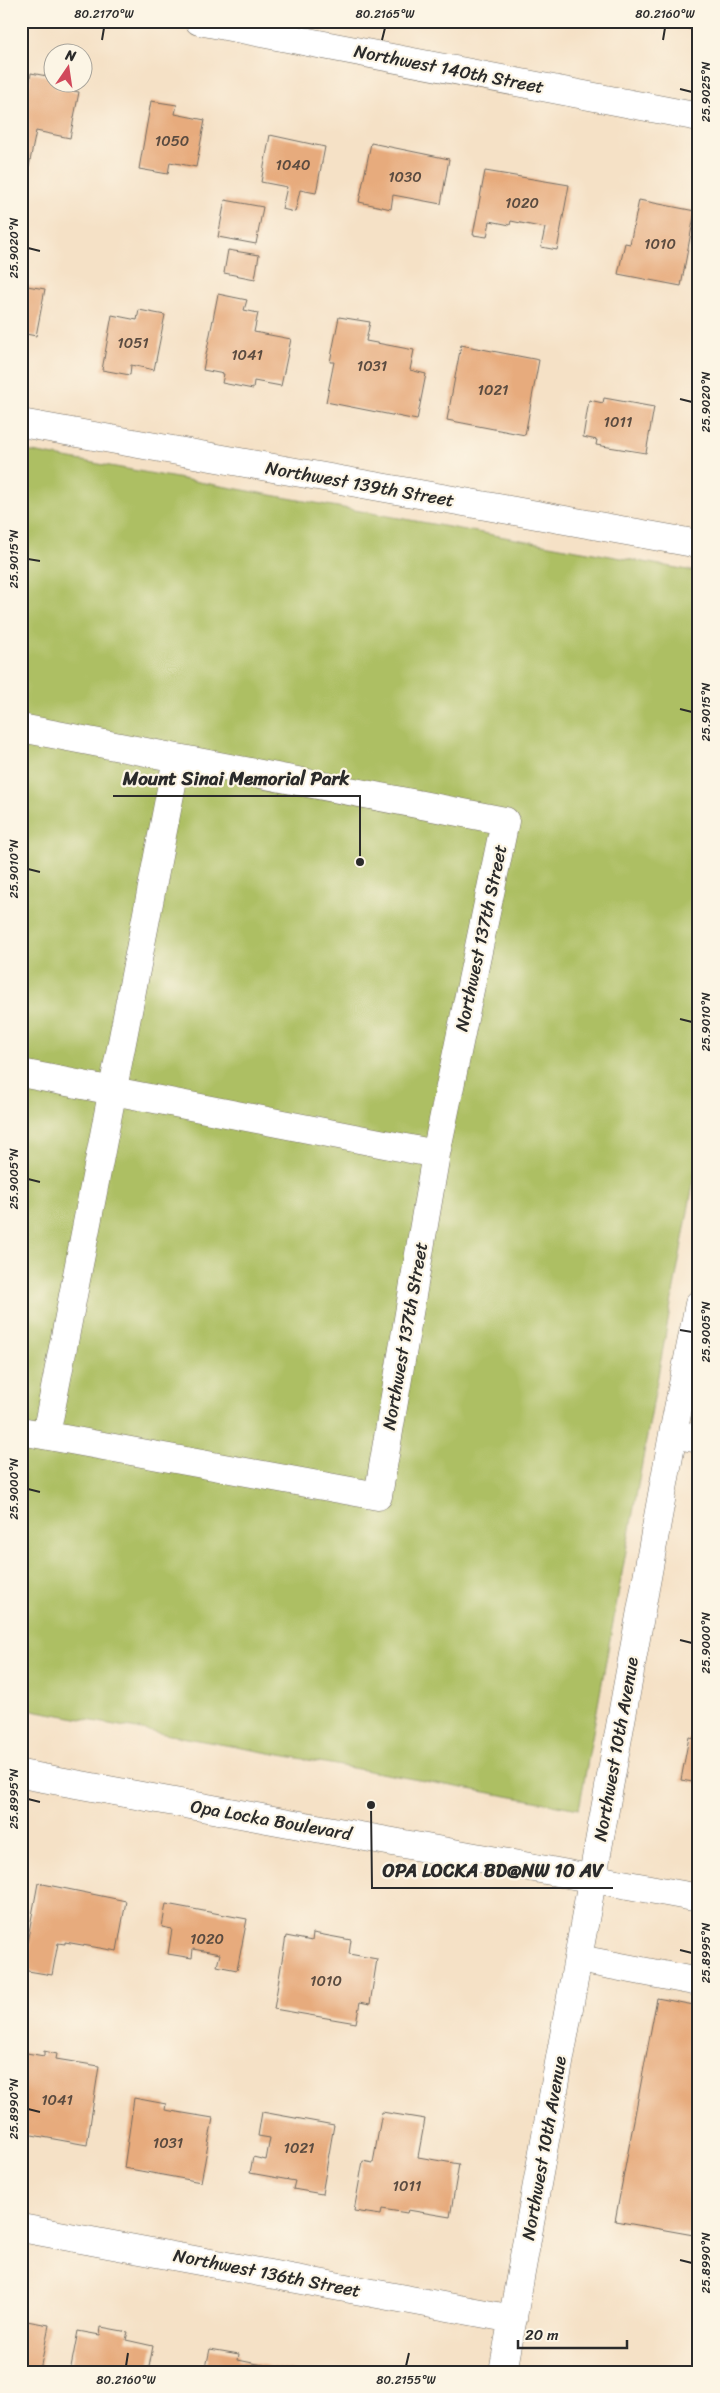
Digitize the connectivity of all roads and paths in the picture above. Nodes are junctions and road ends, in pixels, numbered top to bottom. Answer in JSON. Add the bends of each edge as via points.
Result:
{"nodes":[{"id":1,"x":199,"y":21,"type":"edge"},
{"id":2,"x":699,"y":117,"type":"edge"},
{"id":3,"x":21,"y":423,"type":"edge"},
{"id":4,"x":699,"y":544,"type":"edge"},
{"id":5,"x":21,"y":728,"type":"edge"},
{"id":6,"x":177,"y":758,"type":"junction"},
{"id":7,"x":21,"y":1073,"type":"edge"},
{"id":8,"x":114,"y":1091,"type":"junction"},
{"id":9,"x":436,"y":1154,"type":"junction"},
{"id":10,"x":699,"y":1304,"type":"edge"},
{"id":11,"x":34,"y":1433,"type":"edge"},
{"id":12,"x":686,"y":1436,"type":"edge"},
{"id":13,"x":21,"y":1774,"type":"edge"},
{"id":14,"x":593,"y":1879,"type":"junction"},
{"id":15,"x":699,"y":1898,"type":"edge"},
{"id":16,"x":579,"y":1959,"type":"junction"},
{"id":17,"x":699,"y":1982,"type":"edge"},
{"id":18,"x":21,"y":2228,"type":"edge"},
{"id":19,"x":513,"y":2319,"type":"junction"},
{"id":20,"x":504,"y":2372,"type":"edge"}],
"edges":[{"from":1,"to":2,"type":"street","name":"Northwest 140th Street"},
{"from":3,"to":4,"type":"street","name":"Northwest 139th Street"},
{"from":5,"to":6,"type":"street"},
{"from":6,"to":8,"type":"street"},
{"from":6,"to":9,"type":"street","name":"Northwest 137th Street","via":[[505,822]]},
{"from":7,"to":8,"type":"street"},
{"from":8,"to":9,"type":"street"},
{"from":8,"to":11,"type":"street"},
{"from":9,"to":11,"type":"street","name":"Northwest 137th Street","via":[[378,1496]]},
{"from":10,"to":12,"type":"street","name":"Northwest 10th Avenue"},
{"from":12,"to":14,"type":"street","name":"Northwest 10th Avenue"},
{"from":13,"to":14,"type":"street","name":"Opa Locka Boulevard"},
{"from":14,"to":15,"type":"street","name":"Opa Locka Boulevard"},
{"from":14,"to":16,"type":"street","name":"Northwest 10th Avenue"},
{"from":16,"to":17,"type":"street"},
{"from":16,"to":19,"type":"street","name":"Northwest 10th Avenue"},
{"from":18,"to":19,"type":"street","name":"Northwest 136th Street"},
{"from":19,"to":20,"type":"street","name":"Northwest 10th Avenue"}]}
